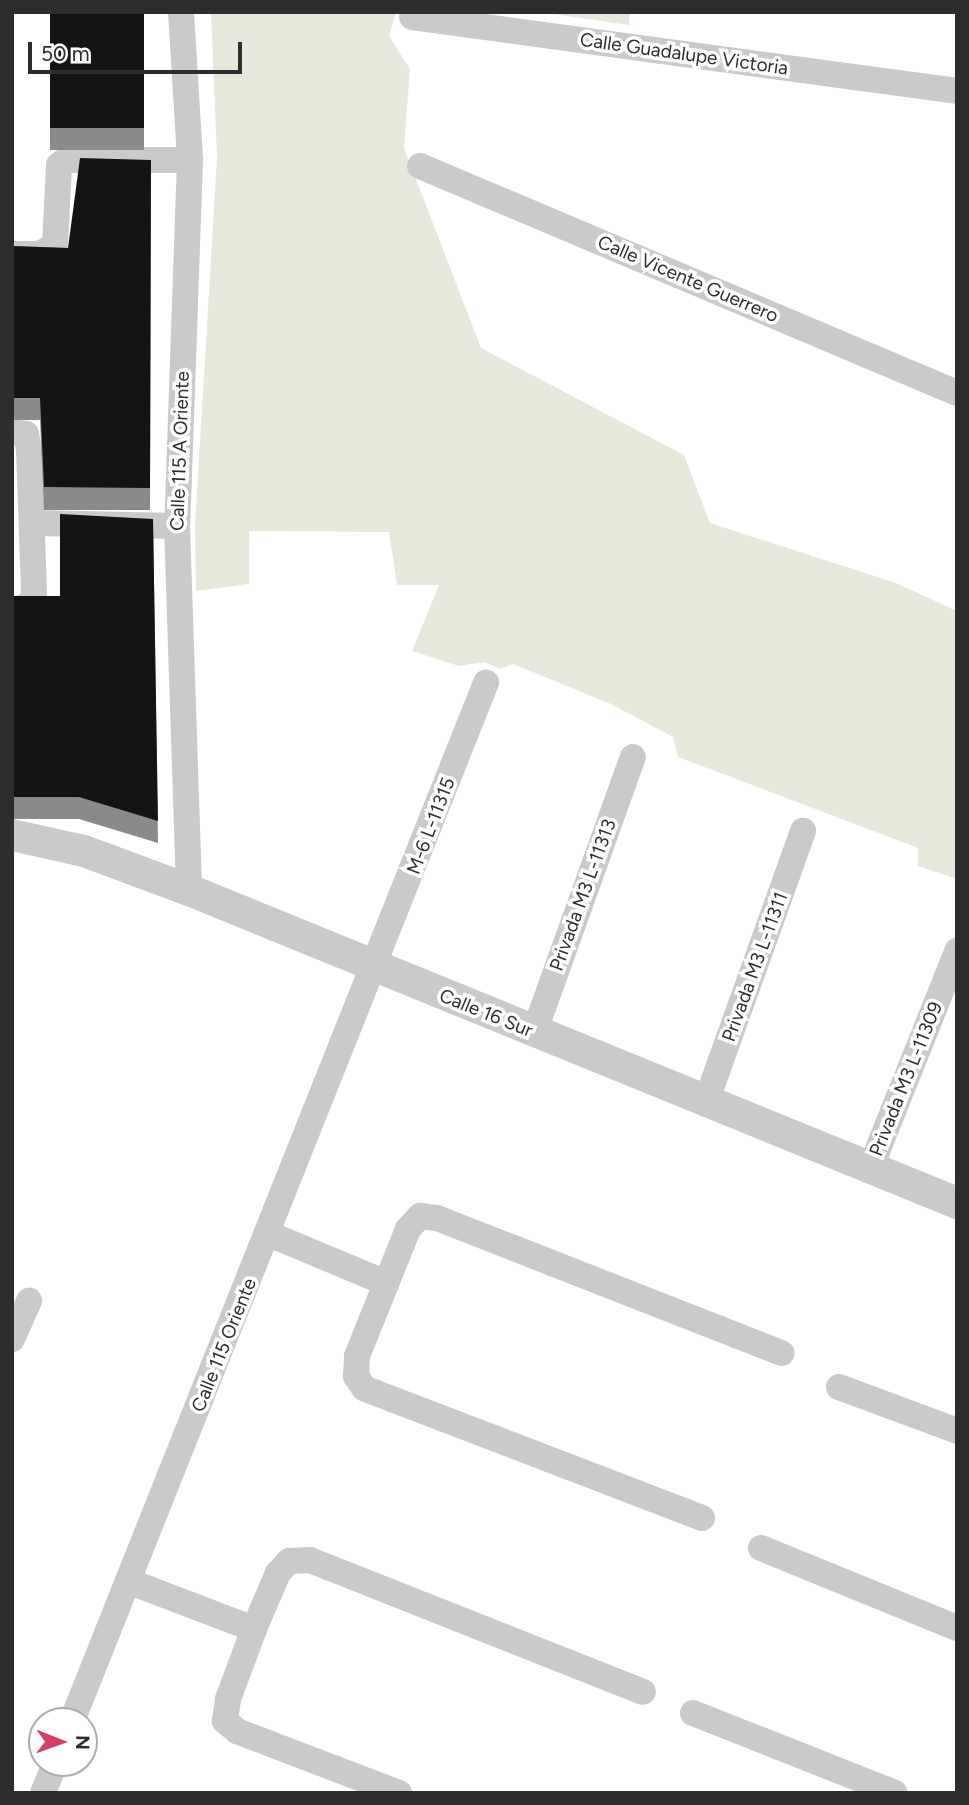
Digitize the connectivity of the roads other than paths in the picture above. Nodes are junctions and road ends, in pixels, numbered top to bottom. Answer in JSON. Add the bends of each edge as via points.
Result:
{"nodes":[{"id":1,"x":181,"y":12,"type":"edge"},
{"id":2,"x":412,"y":18,"type":"dead end"},
{"id":3,"x":957,"y":90,"type":"edge"},
{"id":4,"x":190,"y":160,"type":"junction"},
{"id":5,"x":420,"y":166,"type":"dead end"},
{"id":6,"x":12,"y":254,"type":"edge"},
{"id":7,"x":957,"y":393,"type":"edge"},
{"id":8,"x":12,"y":432,"type":"edge"},
{"id":9,"x":34,"y":523,"type":"junction"},
{"id":10,"x":177,"y":526,"type":"junction"},
{"id":11,"x":12,"y":611,"type":"edge"},
{"id":12,"x":486,"y":683,"type":"dead end"},
{"id":13,"x":633,"y":757,"type":"dead end"},
{"id":14,"x":803,"y":831,"type":"dead end"},
{"id":15,"x":12,"y":835,"type":"edge"},
{"id":16,"x":189,"y":890,"type":"junction"},
{"id":17,"x":957,"y":951,"type":"edge"},
{"id":18,"x":376,"y":969,"type":"junction"},
{"id":19,"x":534,"y":1033,"type":"junction"},
{"id":20,"x":706,"y":1102,"type":"junction"},
{"id":21,"x":870,"y":1169,"type":"junction"},
{"id":22,"x":957,"y":1203,"type":"edge"},
{"id":23,"x":269,"y":1234,"type":"junction"},
{"id":24,"x":384,"y":1282,"type":"junction"},
{"id":25,"x":29,"y":1301,"type":"dead end"},
{"id":26,"x":12,"y":1339,"type":"edge"},
{"id":27,"x":782,"y":1353,"type":"dead end"},
{"id":28,"x":839,"y":1387,"type":"dead end"},
{"id":29,"x":957,"y":1431,"type":"edge"},
{"id":30,"x":702,"y":1518,"type":"dead end"},
{"id":31,"x":761,"y":1548,"type":"dead end"},
{"id":32,"x":128,"y":1581,"type":"junction"},
{"id":33,"x":957,"y":1628,"type":"edge"},
{"id":34,"x":254,"y":1629,"type":"junction"},
{"id":35,"x":643,"y":1692,"type":"dead end"},
{"id":36,"x":78,"y":1707,"type":"edge"},
{"id":37,"x":693,"y":1713,"type":"dead end"},
{"id":38,"x":399,"y":1793,"type":"edge"},
{"id":39,"x":895,"y":1793,"type":"edge"}],
"edges":[{"from":1,"to":4,"type":"street","name":"Calle 115 A Oriente"},
{"from":2,"to":3,"type":"street","name":"Calle Guadalupe Victoria"},
{"from":4,"to":6,"type":"street","via":[[66,160],[59,165],[55,245],[39,254]]},
{"from":4,"to":10,"type":"street","name":"Calle 115 A Oriente"},
{"from":5,"to":7,"type":"street","name":"Calle Vicente Guerrero"},
{"from":8,"to":9,"type":"street","via":[[26,434]]},
{"from":9,"to":10,"type":"street"},
{"from":9,"to":11,"type":"street","via":[[34,595],[30,605]]},
{"from":10,"to":16,"type":"street","name":"Calle 115 A Oriente"},
{"from":12,"to":18,"type":"street","name":"M-6 L-11315"},
{"from":13,"to":19,"type":"street","name":"Privada M3 L-11313"},
{"from":14,"to":20,"type":"street","name":"Privada M3 L-11311"},
{"from":15,"to":16,"type":"street","name":"Calle 16 Sur","via":[[84,850]]},
{"from":16,"to":18,"type":"street","name":"Calle 16 Sur"},
{"from":17,"to":21,"type":"street","name":"Privada M3 L-11309"},
{"from":18,"to":19,"type":"street","name":"Calle 16 Sur"},
{"from":18,"to":23,"type":"street","name":"Calle 115 Oriente"},
{"from":19,"to":20,"type":"street","name":"Calle 16 Sur"},
{"from":20,"to":21,"type":"street","name":"Calle 16 Sur"},
{"from":21,"to":22,"type":"street","name":"Calle 16 Sur"},
{"from":23,"to":24,"type":"street"},
{"from":23,"to":32,"type":"street","name":"Calle 115 Oriente"},
{"from":24,"to":27,"type":"street","via":[[408,1229],[420,1216],[437,1218]]},
{"from":24,"to":30,"type":"street","via":[[357,1356],[356,1376],[364,1388]]},
{"from":25,"to":26,"type":"street"},
{"from":28,"to":29,"type":"street"},
{"from":31,"to":33,"type":"street"},
{"from":32,"to":34,"type":"street"},
{"from":32,"to":36,"type":"street","name":"Calle 115 Oriente"},
{"from":34,"to":35,"type":"street","via":[[278,1573],[289,1561],[310,1560]]},
{"from":34,"to":38,"type":"street","via":[[228,1699],[225,1721],[237,1731]]},
{"from":37,"to":39,"type":"street"}]}
